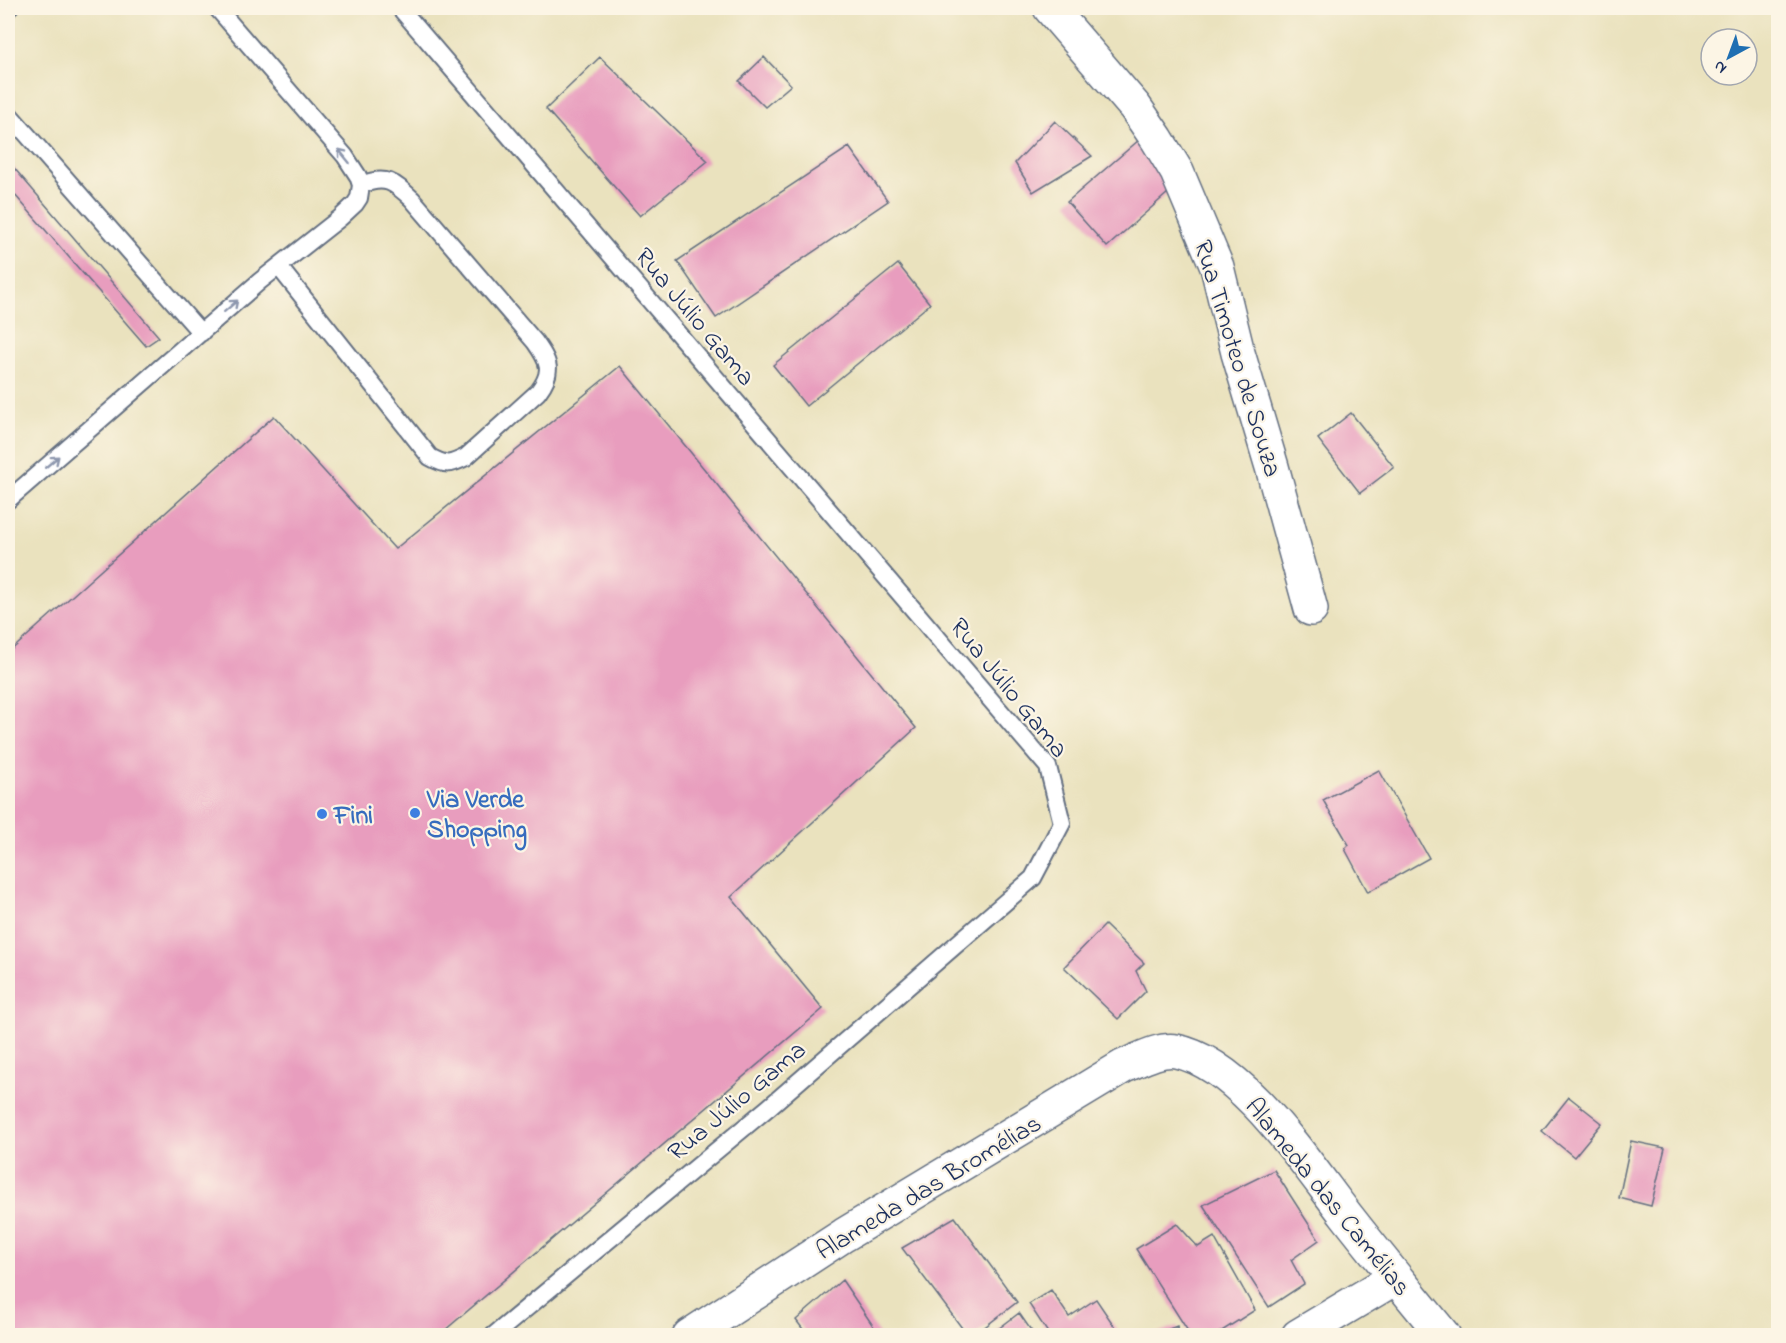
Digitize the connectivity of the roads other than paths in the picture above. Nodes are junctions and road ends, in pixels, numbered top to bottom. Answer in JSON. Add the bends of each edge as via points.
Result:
{"nodes":[{"id":1,"x":217,"y":8,"type":"edge"},
{"id":2,"x":400,"y":8,"type":"edge"},
{"id":3,"x":1050,"y":8,"type":"edge"},
{"id":4,"x":8,"y":113,"type":"edge"},
{"id":5,"x":361,"y":185,"type":"junction"},
{"id":6,"x":279,"y":267,"type":"junction"},
{"id":7,"x":201,"y":333,"type":"junction"},
{"id":8,"x":8,"y":500,"type":"edge"},
{"id":9,"x":1311,"y":609,"type":"dead end"},
{"id":10,"x":1173,"y":1050,"type":"joint"},
{"id":11,"x":1395,"y":1278,"type":"junction"},
{"id":12,"x":493,"y":1335,"type":"edge"},
{"id":13,"x":689,"y":1335,"type":"edge"},
{"id":14,"x":1298,"y":1335,"type":"edge"},
{"id":15,"x":1444,"y":1335,"type":"edge"}],
"edges":[{"from":5,"to":1,"type":"lane","one_way":true,"via":[[345,156]]},
{"from":2,"to":12,"type":"lane","name":"Rua Júlio Gama","via":[[1048,767],[1062,823],[1033,878],[769,1107]]},
{"from":3,"to":9,"type":"street","name":"Rua Timoteo de Souza","via":[[1135,106],[1177,172],[1217,267]]},
{"from":4,"to":7,"type":"lane"},
{"from":5,"to":6,"type":"lane","via":[[355,204]]},
{"from":5,"to":6,"type":"lane","via":[[381,179],[399,187],[527,333],[548,363],[547,381],[538,392],[466,457],[443,465],[430,457],[407,430]]},
{"from":7,"to":6,"type":"lane","one_way":true},
{"from":8,"to":7,"type":"lane","one_way":true},
{"from":10,"to":11,"type":"street","name":"Alameda das Camélias","via":[[1204,1060],[1261,1106]]},
{"from":10,"to":13,"type":"street","name":"Alameda das Bromélias","via":[[1148,1055],[1124,1066],[844,1235]]},
{"from":11,"to":14,"type":"street"},
{"from":11,"to":15,"type":"street","name":"Alameda das Camélias"}]}
